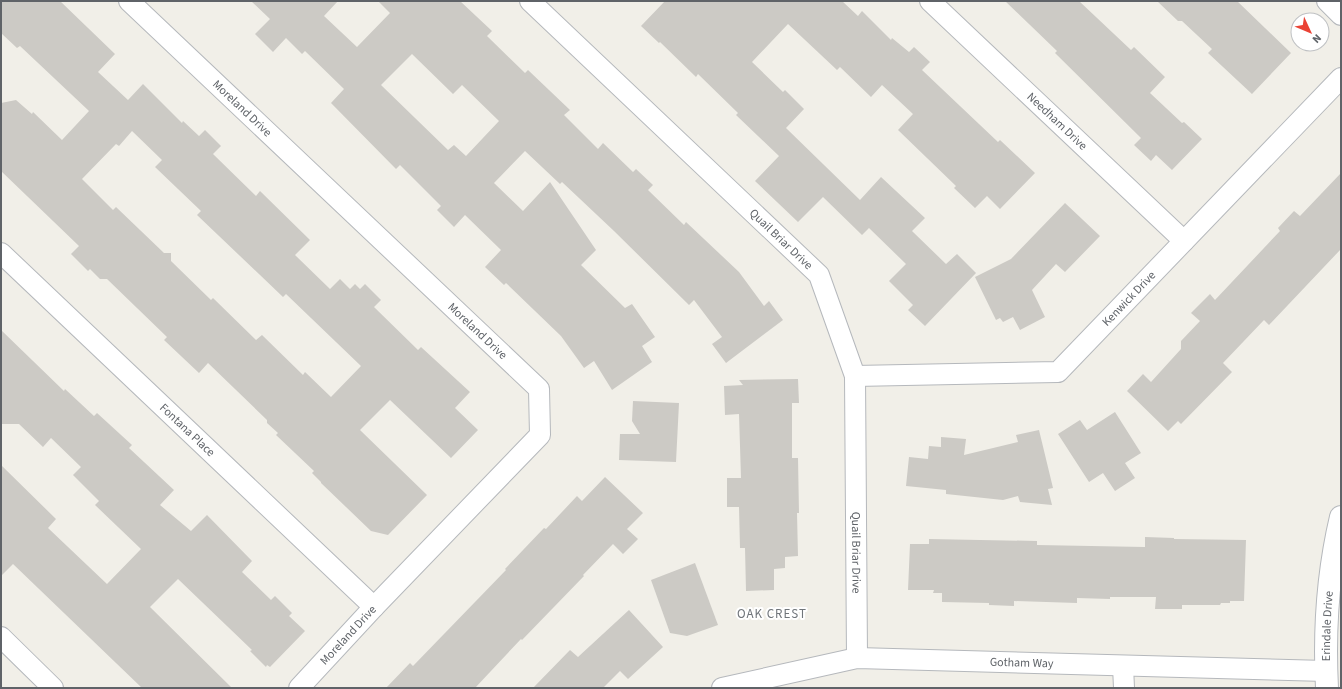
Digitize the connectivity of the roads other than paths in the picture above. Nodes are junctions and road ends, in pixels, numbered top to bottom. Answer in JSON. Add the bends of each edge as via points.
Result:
{"nodes":[{"id":1,"x":129,"y":1,"type":"edge"},
{"id":2,"x":530,"y":1,"type":"edge"},
{"id":3,"x":930,"y":1,"type":"edge"},
{"id":4,"x":1326,"y":1,"type":"edge"},
{"id":5,"x":1341,"y":16,"type":"edge"},
{"id":6,"x":1341,"y":78,"type":"edge"},
{"id":7,"x":1184,"y":242,"type":"junction"},
{"id":8,"x":1,"y":253,"type":"edge"},
{"id":9,"x":855,"y":376,"type":"junction"},
{"id":10,"x":1341,"y":517,"type":"edge"},
{"id":11,"x":374,"y":607,"type":"junction"},
{"id":12,"x":1,"y":637,"type":"edge"},
{"id":13,"x":857,"y":658,"type":"junction"},
{"id":14,"x":1123,"y":666,"type":"junction"},
{"id":15,"x":1326,"y":679,"type":"edge"},
{"id":16,"x":53,"y":688,"type":"edge"},
{"id":17,"x":299,"y":688,"type":"edge"},
{"id":18,"x":722,"y":688,"type":"edge"},
{"id":19,"x":1124,"y":688,"type":"edge"}],
"edges":[{"from":1,"to":11,"type":"street","name":"Moreland Drive","via":[[539,389],[540,435]]},
{"from":2,"to":9,"type":"street","name":"Quail Briar Drive","via":[[819,275]]},
{"from":3,"to":7,"type":"street","name":"Needham Drive"},
{"from":4,"to":5,"type":"street"},
{"from":6,"to":7,"type":"street","name":"Kenwick Drive"},
{"from":7,"to":9,"type":"street","name":"Kenwick Drive","via":[[1058,372]]},
{"from":8,"to":11,"type":"street","name":"Fontana Place"},
{"from":9,"to":13,"type":"street","name":"Quail Briar Drive"},
{"from":10,"to":15,"type":"street","name":"Erindale Drive","via":[[1331,572]]},
{"from":11,"to":17,"type":"street","name":"Moreland Drive"},
{"from":12,"to":16,"type":"street"},
{"from":13,"to":14,"type":"street","name":"Gotham Way"},
{"from":13,"to":18,"type":"street","name":"Gotham Way"},
{"from":14,"to":15,"type":"street","name":"Gotham Way"},
{"from":14,"to":19,"type":"street"}]}
